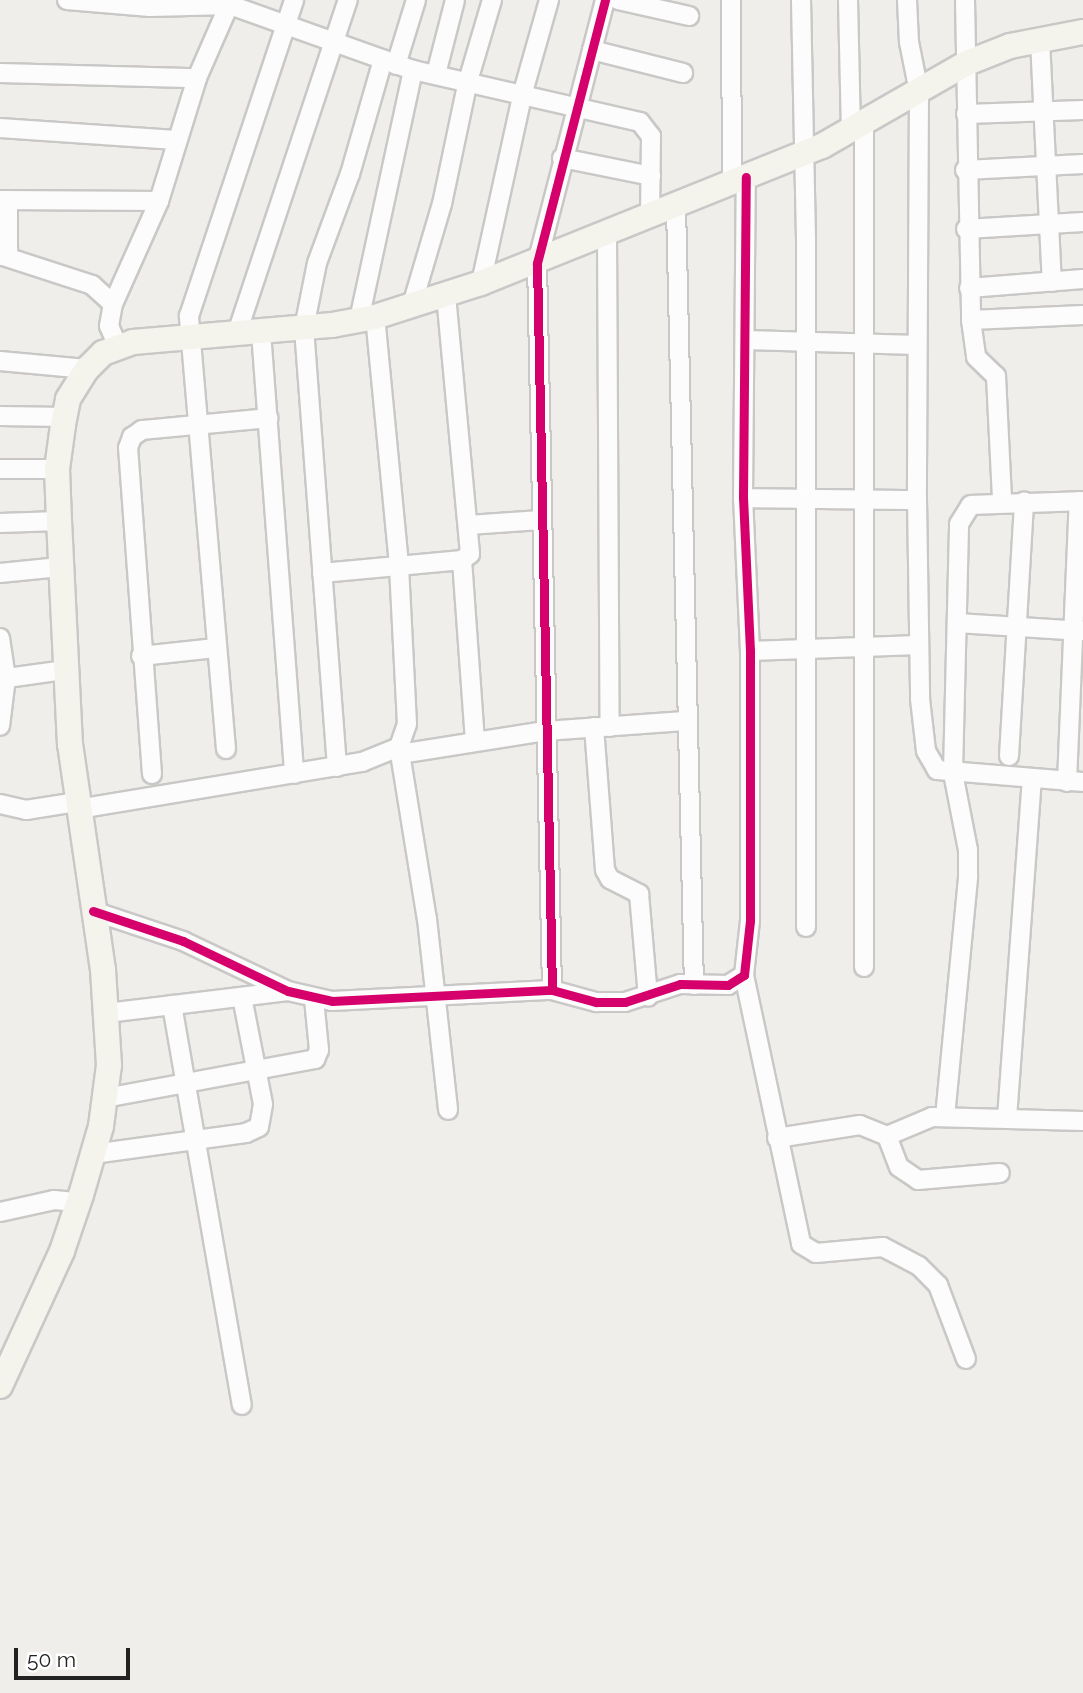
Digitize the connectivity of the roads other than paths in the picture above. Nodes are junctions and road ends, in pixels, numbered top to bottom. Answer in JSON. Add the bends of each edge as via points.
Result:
{"nodes":[{"id":1,"x":67,"y":0,"type":"edge"},
{"id":2,"x":294,"y":0,"type":"edge"},
{"id":3,"x":348,"y":0,"type":"edge"},
{"id":4,"x":416,"y":0,"type":"edge"},
{"id":5,"x":455,"y":0,"type":"edge"},
{"id":6,"x":492,"y":0,"type":"edge"},
{"id":7,"x":549,"y":0,"type":"edge"},
{"id":8,"x":605,"y":0,"type":"edge"},
{"id":9,"x":618,"y":0,"type":"edge"},
{"id":10,"x":731,"y":0,"type":"edge"},
{"id":11,"x":801,"y":0,"type":"edge"},
{"id":12,"x":848,"y":0,"type":"edge"},
{"id":13,"x":907,"y":0,"type":"edge"},
{"id":14,"x":965,"y":0,"type":"edge"},
{"id":15,"x":231,"y":2,"type":"edge"},
{"id":16,"x":689,"y":16,"type":"dead end"},
{"id":17,"x":285,"y":24,"type":"junction"},
{"id":18,"x":1083,"y":32,"type":"edge"},
{"id":19,"x":1040,"y":40,"type":"junction"},
{"id":20,"x":331,"y":42,"type":"junction"},
{"id":21,"x":592,"y":50,"type":"junction"},
{"id":22,"x":967,"y":63,"type":"junction"},
{"id":23,"x":397,"y":65,"type":"junction"},
{"id":24,"x":0,"y":73,"type":"edge"},
{"id":25,"x":683,"y":73,"type":"dead end"},
{"id":26,"x":436,"y":74,"type":"junction"},
{"id":27,"x":197,"y":78,"type":"junction"},
{"id":28,"x":468,"y":81,"type":"junction"},
{"id":29,"x":523,"y":92,"type":"junction"},
{"id":30,"x":919,"y":92,"type":"junction"},
{"id":31,"x":578,"y":105,"type":"junction"},
{"id":32,"x":1083,"y":110,"type":"edge"},
{"id":33,"x":1044,"y":111,"type":"junction"},
{"id":34,"x":965,"y":114,"type":"junction"},
{"id":35,"x":857,"y":125,"type":"junction"},
{"id":36,"x":0,"y":128,"type":"edge"},
{"id":37,"x":176,"y":140,"type":"junction"},
{"id":38,"x":805,"y":153,"type":"junction"},
{"id":39,"x":562,"y":158,"type":"junction"},
{"id":40,"x":1083,"y":164,"type":"edge"},
{"id":41,"x":1047,"y":166,"type":"junction"},
{"id":42,"x":965,"y":170,"type":"junction"},
{"id":43,"x":651,"y":176,"type":"junction"},
{"id":44,"x":739,"y":180,"type":"junction"},
{"id":45,"x":4,"y":200,"type":"edge"},
{"id":46,"x":159,"y":201,"type":"junction"},
{"id":47,"x":676,"y":206,"type":"junction"},
{"id":48,"x":650,"y":217,"type":"junction"},
{"id":49,"x":1083,"y":222,"type":"edge"},
{"id":50,"x":1049,"y":224,"type":"junction"},
{"id":51,"x":966,"y":229,"type":"junction"},
{"id":52,"x":607,"y":235,"type":"junction"},
{"id":53,"x":2,"y":256,"type":"edge"},
{"id":54,"x":537,"y":263,"type":"junction"},
{"id":55,"x":1083,"y":279,"type":"edge"},
{"id":56,"x":1052,"y":282,"type":"junction"},
{"id":57,"x":481,"y":283,"type":"junction"},
{"id":58,"x":969,"y":288,"type":"junction"},
{"id":59,"x":446,"y":295,"type":"junction"},
{"id":60,"x":113,"y":304,"type":"junction"},
{"id":61,"x":412,"y":305,"type":"junction"},
{"id":62,"x":1083,"y":314,"type":"edge"},
{"id":63,"x":367,"y":318,"type":"junction"},
{"id":64,"x":971,"y":320,"type":"junction"},
{"id":65,"x":304,"y":328,"type":"junction"},
{"id":66,"x":249,"y":333,"type":"junction"},
{"id":67,"x":192,"y":336,"type":"junction"},
{"id":68,"x":747,"y":340,"type":"junction"},
{"id":69,"x":805,"y":344,"type":"junction"},
{"id":70,"x":862,"y":345,"type":"junction"},
{"id":71,"x":917,"y":345,"type":"junction"},
{"id":72,"x":118,"y":347,"type":"junction"},
{"id":73,"x":0,"y":360,"type":"edge"},
{"id":74,"x":87,"y":369,"type":"junction"},
{"id":75,"x":0,"y":416,"type":"edge"},
{"id":76,"x":65,"y":417,"type":"junction"},
{"id":77,"x":268,"y":418,"type":"junction"},
{"id":78,"x":198,"y":424,"type":"junction"},
{"id":79,"x":57,"y":469,"type":"junction"},
{"id":80,"x":0,"y":470,"type":"edge"},
{"id":81,"x":743,"y":498,"type":"junction"},
{"id":82,"x":803,"y":499,"type":"junction"},
{"id":83,"x":861,"y":499,"type":"junction"},
{"id":84,"x":917,"y":500,"type":"junction"},
{"id":85,"x":1002,"y":500,"type":"junction"},
{"id":86,"x":1024,"y":501,"type":"junction"},
{"id":87,"x":1081,"y":501,"type":"edge"},
{"id":88,"x":541,"y":520,"type":"junction"},
{"id":89,"x":59,"y":521,"type":"junction"},
{"id":90,"x":0,"y":523,"type":"edge"},
{"id":91,"x":468,"y":525,"type":"junction"},
{"id":92,"x":462,"y":560,"type":"junction"},
{"id":93,"x":399,"y":565,"type":"junction"},
{"id":94,"x":60,"y":567,"type":"junction"},
{"id":95,"x":0,"y":573,"type":"edge"},
{"id":96,"x":321,"y":573,"type":"junction"},
{"id":97,"x":957,"y":623,"type":"junction"},
{"id":98,"x":1018,"y":627,"type":"junction"},
{"id":99,"x":1078,"y":630,"type":"edge"},
{"id":100,"x":0,"y":638,"type":"edge"},
{"id":101,"x":919,"y":645,"type":"junction"},
{"id":102,"x":863,"y":646,"type":"junction"},
{"id":103,"x":216,"y":648,"type":"junction"},
{"id":104,"x":806,"y":648,"type":"junction"},
{"id":105,"x":750,"y":651,"type":"junction"},
{"id":106,"x":141,"y":656,"type":"junction"},
{"id":107,"x":65,"y":670,"type":"junction"},
{"id":108,"x":3,"y":679,"type":"edge"},
{"id":109,"x":685,"y":720,"type":"junction"},
{"id":110,"x":0,"y":726,"type":"edge"},
{"id":111,"x":602,"y":727,"type":"junction"},
{"id":112,"x":545,"y":732,"type":"junction"},
{"id":113,"x":475,"y":742,"type":"junction"},
{"id":114,"x":226,"y":750,"type":"dead end"},
{"id":115,"x":400,"y":750,"type":"junction"},
{"id":116,"x":1009,"y":756,"type":"dead end"},
{"id":117,"x":337,"y":767,"type":"junction"},
{"id":118,"x":152,"y":774,"type":"dead end"},
{"id":119,"x":294,"y":774,"type":"junction"},
{"id":120,"x":953,"y":774,"type":"junction"},
{"id":121,"x":1032,"y":779,"type":"junction"},
{"id":122,"x":1075,"y":782,"type":"edge"},
{"id":123,"x":0,"y":804,"type":"edge"},
{"id":124,"x":77,"y":806,"type":"junction"},
{"id":125,"x":93,"y":911,"type":"junction"},
{"id":126,"x":806,"y":927,"type":"dead end"},
{"id":127,"x":864,"y":967,"type":"dead end"},
{"id":128,"x":744,"y":975,"type":"junction"},
{"id":129,"x":694,"y":985,"type":"junction"},
{"id":130,"x":552,"y":990,"type":"junction"},
{"id":131,"x":288,"y":991,"type":"junction"},
{"id":132,"x":435,"y":993,"type":"junction"},
{"id":133,"x":242,"y":997,"type":"junction"},
{"id":134,"x":648,"y":997,"type":"junction"},
{"id":135,"x":314,"y":999,"type":"junction"},
{"id":136,"x":172,"y":1005,"type":"junction"},
{"id":137,"x":107,"y":1013,"type":"junction"},
{"id":138,"x":258,"y":1073,"type":"junction"},
{"id":139,"x":186,"y":1086,"type":"junction"},
{"id":140,"x":105,"y":1098,"type":"junction"},
{"id":141,"x":448,"y":1110,"type":"dead end"},
{"id":142,"x":945,"y":1117,"type":"junction"},
{"id":143,"x":1007,"y":1118,"type":"junction"},
{"id":144,"x":1083,"y":1121,"type":"edge"},
{"id":145,"x":887,"y":1136,"type":"junction"},
{"id":146,"x":777,"y":1138,"type":"junction"},
{"id":147,"x":196,"y":1141,"type":"junction"},
{"id":148,"x":93,"y":1154,"type":"junction"},
{"id":149,"x":1000,"y":1173,"type":"dead end"},
{"id":150,"x":78,"y":1202,"type":"junction"},
{"id":151,"x":0,"y":1212,"type":"edge"},
{"id":152,"x":966,"y":1359,"type":"dead end"},
{"id":153,"x":0,"y":1386,"type":"edge"},
{"id":154,"x":242,"y":1405,"type":"dead end"}],
"edges":[{"from":1,"to":15,"type":"street","via":[[150,6]]},
{"from":2,"to":17,"type":"street"},
{"from":3,"to":20,"type":"street"},
{"from":4,"to":23,"type":"street"},
{"from":5,"to":26,"type":"street"},
{"from":6,"to":28,"type":"street"},
{"from":7,"to":29,"type":"street"},
{"from":8,"to":21,"type":"street"},
{"from":9,"to":16,"type":"street"},
{"from":10,"to":44,"type":"street"},
{"from":11,"to":38,"type":"street"},
{"from":12,"to":35,"type":"street"},
{"from":13,"to":30,"type":"street"},
{"from":14,"to":22,"type":"street"},
{"from":15,"to":17,"type":"street"},
{"from":15,"to":27,"type":"street"},
{"from":17,"to":20,"type":"street"},
{"from":17,"to":67,"type":"street","via":[[189,310]]},
{"from":18,"to":19,"type":"main road"},
{"from":19,"to":22,"type":"main road"},
{"from":19,"to":33,"type":"street"},
{"from":20,"to":23,"type":"street"},
{"from":20,"to":66,"type":"street"},
{"from":21,"to":25,"type":"street"},
{"from":21,"to":31,"type":"street"},
{"from":22,"to":30,"type":"main road"},
{"from":22,"to":34,"type":"street"},
{"from":23,"to":26,"type":"street"},
{"from":23,"to":63,"type":"street"},
{"from":23,"to":65,"type":"street","via":[[317,263]]},
{"from":24,"to":27,"type":"street"},
{"from":26,"to":28,"type":"street"},
{"from":27,"to":37,"type":"street"},
{"from":28,"to":29,"type":"street"},
{"from":28,"to":61,"type":"street","via":[[442,204]]},
{"from":29,"to":31,"type":"street"},
{"from":29,"to":57,"type":"street"},
{"from":30,"to":35,"type":"main road"},
{"from":30,"to":71,"type":"street"},
{"from":31,"to":39,"type":"street"},
{"from":31,"to":43,"type":"street","via":[[647,128]]},
{"from":32,"to":33,"type":"street"},
{"from":33,"to":34,"type":"street"},
{"from":33,"to":41,"type":"street"},
{"from":34,"to":42,"type":"street"},
{"from":35,"to":38,"type":"main road"},
{"from":35,"to":70,"type":"street"},
{"from":36,"to":37,"type":"street"},
{"from":37,"to":46,"type":"street"},
{"from":38,"to":44,"type":"main road"},
{"from":38,"to":69,"type":"street"},
{"from":39,"to":43,"type":"street"},
{"from":39,"to":54,"type":"street"},
{"from":40,"to":41,"type":"street"},
{"from":41,"to":42,"type":"street"},
{"from":41,"to":50,"type":"street"},
{"from":42,"to":51,"type":"street"},
{"from":43,"to":48,"type":"street"},
{"from":44,"to":47,"type":"main road"},
{"from":44,"to":68,"type":"street"},
{"from":45,"to":46,"type":"street"},
{"from":45,"to":53,"type":"street","via":[[8,249]]},
{"from":46,"to":60,"type":"street"},
{"from":47,"to":48,"type":"main road"},
{"from":47,"to":109,"type":"street"},
{"from":48,"to":52,"type":"main road"},
{"from":49,"to":50,"type":"street"},
{"from":50,"to":51,"type":"street"},
{"from":50,"to":56,"type":"street"},
{"from":51,"to":58,"type":"street"},
{"from":52,"to":54,"type":"main road"},
{"from":52,"to":111,"type":"street"},
{"from":53,"to":60,"type":"street","via":[[92,285]]},
{"from":54,"to":57,"type":"main road"},
{"from":54,"to":88,"type":"street"},
{"from":55,"to":56,"type":"street"},
{"from":56,"to":58,"type":"street"},
{"from":57,"to":59,"type":"main road"},
{"from":58,"to":64,"type":"street"},
{"from":59,"to":61,"type":"main road"},
{"from":59,"to":91,"type":"street"},
{"from":60,"to":72,"type":"street","via":[[109,326]]},
{"from":61,"to":63,"type":"main road"},
{"from":62,"to":64,"type":"street"},
{"from":63,"to":65,"type":"main road"},
{"from":63,"to":93,"type":"street"},
{"from":64,"to":85,"type":"street","via":[[976,357],[996,376]]},
{"from":65,"to":66,"type":"main road"},
{"from":65,"to":96,"type":"street"},
{"from":66,"to":67,"type":"main road"},
{"from":66,"to":77,"type":"street"},
{"from":67,"to":72,"type":"main road"},
{"from":67,"to":78,"type":"street"},
{"from":68,"to":69,"type":"street"},
{"from":68,"to":81,"type":"street"},
{"from":69,"to":70,"type":"street"},
{"from":69,"to":82,"type":"street"},
{"from":70,"to":71,"type":"street"},
{"from":70,"to":83,"type":"street"},
{"from":71,"to":84,"type":"street"},
{"from":72,"to":74,"type":"main road","via":[[103,353]]},
{"from":73,"to":74,"type":"street"},
{"from":74,"to":76,"type":"main road","via":[[68,399]]},
{"from":75,"to":76,"type":"street"},
{"from":76,"to":79,"type":"main road"},
{"from":77,"to":78,"type":"street"},
{"from":77,"to":119,"type":"street"},
{"from":78,"to":103,"type":"street"},
{"from":78,"to":106,"type":"street","via":[[142,430],[128,448]]},
{"from":79,"to":80,"type":"street"},
{"from":79,"to":89,"type":"main road"},
{"from":81,"to":82,"type":"street"},
{"from":81,"to":105,"type":"street"},
{"from":82,"to":83,"type":"street"},
{"from":82,"to":104,"type":"street"},
{"from":83,"to":84,"type":"street"},
{"from":83,"to":102,"type":"street"},
{"from":84,"to":101,"type":"street"},
{"from":85,"to":86,"type":"street"},
{"from":85,"to":97,"type":"street","via":[[971,505],[963,512]]},
{"from":86,"to":87,"type":"street"},
{"from":86,"to":98,"type":"street"},
{"from":87,"to":99,"type":"street"},
{"from":88,"to":91,"type":"street"},
{"from":88,"to":112,"type":"street"},
{"from":89,"to":90,"type":"street"},
{"from":89,"to":94,"type":"main road"},
{"from":91,"to":92,"type":"street","via":[[470,554]]},
{"from":92,"to":93,"type":"street"},
{"from":92,"to":113,"type":"street"},
{"from":93,"to":96,"type":"street"},
{"from":93,"to":115,"type":"street","via":[[407,724]]},
{"from":94,"to":95,"type":"street"},
{"from":94,"to":107,"type":"main road"},
{"from":96,"to":117,"type":"street"},
{"from":97,"to":98,"type":"street"},
{"from":97,"to":120,"type":"street"},
{"from":98,"to":99,"type":"street"},
{"from":98,"to":116,"type":"street"},
{"from":99,"to":122,"type":"street"},
{"from":100,"to":108,"type":"street"},
{"from":101,"to":102,"type":"street"},
{"from":101,"to":120,"type":"street","via":[[926,751],[937,771]]},
{"from":102,"to":104,"type":"street"},
{"from":102,"to":127,"type":"street"},
{"from":103,"to":106,"type":"street"},
{"from":103,"to":114,"type":"street"},
{"from":104,"to":105,"type":"street"},
{"from":104,"to":126,"type":"street"},
{"from":105,"to":128,"type":"street","via":[[750,921]]},
{"from":106,"to":118,"type":"street"},
{"from":107,"to":108,"type":"street"},
{"from":107,"to":124,"type":"main road"},
{"from":108,"to":110,"type":"street"},
{"from":109,"to":111,"type":"street"},
{"from":109,"to":129,"type":"street"},
{"from":111,"to":112,"type":"street"},
{"from":111,"to":134,"type":"street","via":[[605,870],[610,879],[639,894]]},
{"from":112,"to":113,"type":"street"},
{"from":112,"to":130,"type":"street"},
{"from":113,"to":115,"type":"street"},
{"from":115,"to":117,"type":"street"},
{"from":115,"to":132,"type":"street"},
{"from":117,"to":119,"type":"street"},
{"from":119,"to":124,"type":"street"},
{"from":120,"to":121,"type":"street"},
{"from":120,"to":142,"type":"street","via":[[968,850],[968,876]]},
{"from":121,"to":122,"type":"street"},
{"from":121,"to":143,"type":"street"},
{"from":123,"to":124,"type":"street","via":[[26,810]]},
{"from":124,"to":125,"type":"main road"},
{"from":125,"to":131,"type":"street","via":[[183,941]]},
{"from":125,"to":137,"type":"main road"},
{"from":128,"to":129,"type":"street","via":[[728,985]]},
{"from":128,"to":146,"type":"street"},
{"from":129,"to":134,"type":"street","via":[[669,986]]},
{"from":130,"to":132,"type":"street"},
{"from":130,"to":134,"type":"street","via":[[603,1002]]},
{"from":131,"to":133,"type":"street"},
{"from":131,"to":135,"type":"street"},
{"from":132,"to":135,"type":"street","via":[[354,1003]]},
{"from":132,"to":141,"type":"street"},
{"from":133,"to":136,"type":"street"},
{"from":133,"to":138,"type":"street"},
{"from":135,"to":138,"type":"street","via":[[319,1050],[315,1059]]},
{"from":136,"to":137,"type":"street"},
{"from":136,"to":139,"type":"street"},
{"from":137,"to":140,"type":"main road"},
{"from":138,"to":139,"type":"street"},
{"from":138,"to":147,"type":"street","via":[[263,1104],[259,1127]]},
{"from":139,"to":140,"type":"street"},
{"from":139,"to":147,"type":"street"},
{"from":140,"to":148,"type":"main road"},
{"from":142,"to":143,"type":"street"},
{"from":142,"to":145,"type":"street","via":[[918,1120]]},
{"from":143,"to":144,"type":"street"},
{"from":145,"to":146,"type":"street","via":[[860,1125]]},
{"from":145,"to":149,"type":"street","via":[[900,1167],[918,1180]]},
{"from":146,"to":152,"type":"street","via":[[801,1244],[816,1253],[869,1247],[905,1255],[938,1285]]},
{"from":147,"to":148,"type":"street"},
{"from":147,"to":154,"type":"street"},
{"from":148,"to":150,"type":"main road"},
{"from":150,"to":151,"type":"street","via":[[54,1200]]},
{"from":150,"to":153,"type":"main road","via":[[62,1251]]}]}
